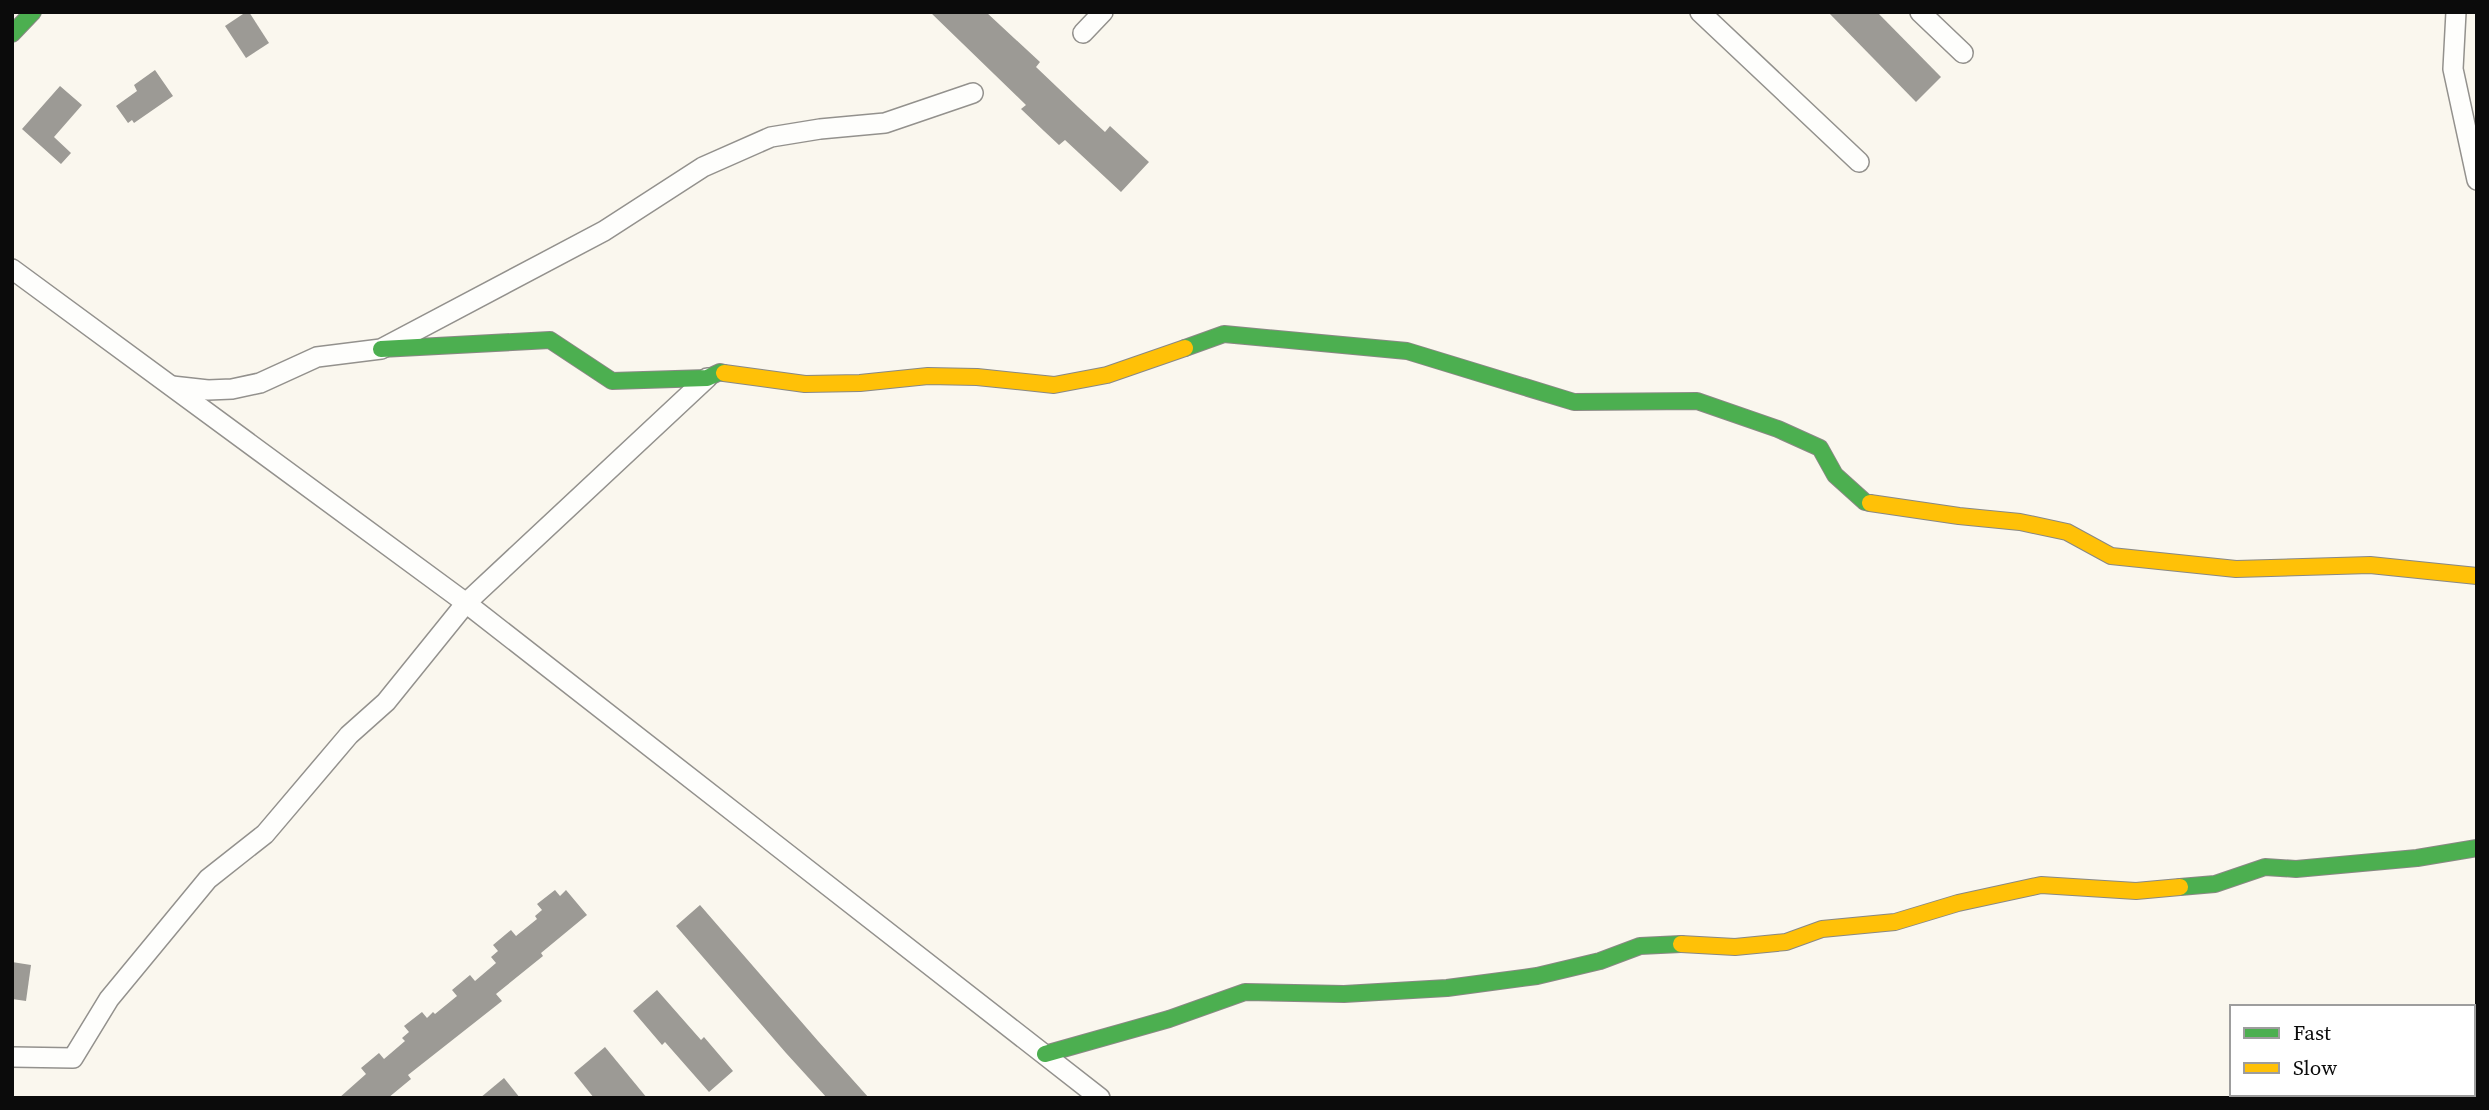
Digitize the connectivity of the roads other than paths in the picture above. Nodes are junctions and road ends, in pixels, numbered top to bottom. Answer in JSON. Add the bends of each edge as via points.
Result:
{"nodes":[{"id":1,"x":33,"y":12,"type":"edge"},
{"id":2,"x":1103,"y":12,"type":"edge"},
{"id":3,"x":1700,"y":12,"type":"edge"},
{"id":4,"x":1920,"y":12,"type":"edge"},
{"id":5,"x":2456,"y":12,"type":"edge"},
{"id":6,"x":1083,"y":33,"type":"dead end"},
{"id":7,"x":12,"y":34,"type":"edge"},
{"id":8,"x":1963,"y":53,"type":"dead end"},
{"id":9,"x":973,"y":93,"type":"dead end"},
{"id":10,"x":1859,"y":162,"type":"dead end"},
{"id":11,"x":2477,"y":180,"type":"edge"},
{"id":12,"x":12,"y":269,"type":"edge"},
{"id":13,"x":381,"y":349,"type":"junction"},
{"id":14,"x":707,"y":378,"type":"junction"},
{"id":15,"x":171,"y":386,"type":"junction"},
{"id":16,"x":2477,"y":576,"type":"edge"},
{"id":17,"x":466,"y":603,"type":"junction"},
{"id":18,"x":2477,"y":848,"type":"edge"},
{"id":19,"x":1045,"y":1054,"type":"junction"},
{"id":20,"x":12,"y":1057,"type":"edge"},
{"id":21,"x":1100,"y":1098,"type":"edge"}],
"edges":[{"from":1,"to":7,"type":"main road"},
{"from":2,"to":6,"type":"street"},
{"from":3,"to":10,"type":"street"},
{"from":4,"to":8,"type":"street"},
{"from":5,"to":11,"type":"street","via":[[2453,69]]},
{"from":9,"to":13,"type":"street","via":[[885,123],[820,129],[760,142],[703,167],[604,231]]},
{"from":12,"to":15,"type":"street"},
{"from":13,"to":14,"type":"main road","via":[[550,340],[612,380]]},
{"from":13,"to":15,"type":"street","via":[[317,357],[260,383],[232,389]]},
{"from":14,"to":16,"type":"main road","via":[[720,372],[805,384],[940,376],[1054,385],[1107,375],[1224,334],[1407,351],[1574,402],[1697,401],[1820,448],[1835,475],[1865,502],[2067,532],[2110,556],[2236,569],[2370,565]]},
{"from":14,"to":17,"type":"street"},
{"from":15,"to":17,"type":"street"},
{"from":17,"to":19,"type":"street"},
{"from":17,"to":20,"type":"street","via":[[386,702],[349,735],[265,834],[208,879],[109,999],[73,1058]]},
{"from":18,"to":19,"type":"main road","via":[[2296,869],[2265,867],[2215,884],[2136,891],[2041,885],[1895,922],[1822,929],[1786,942],[1735,947],[1640,946],[1537,976],[1447,988],[1345,994],[1245,992]]},
{"from":19,"to":21,"type":"street"}]}
